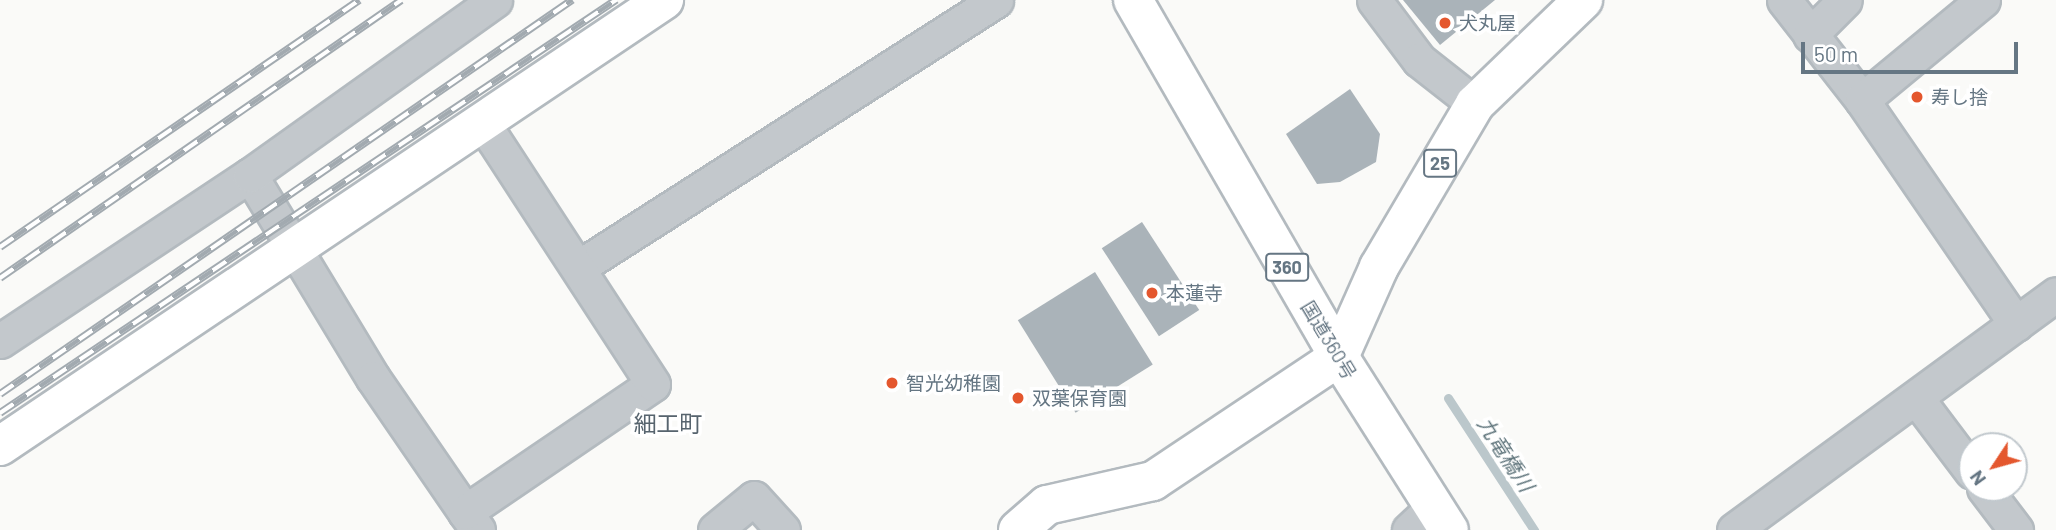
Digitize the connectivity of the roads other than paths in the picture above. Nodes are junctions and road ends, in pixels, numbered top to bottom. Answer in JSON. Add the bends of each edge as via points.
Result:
{"nodes":[{"id":1,"x":495,"y":0,"type":"edge"},
{"id":2,"x":664,"y":0,"type":"edge"},
{"id":3,"x":996,"y":0,"type":"edge"},
{"id":4,"x":1133,"y":0,"type":"edge"},
{"id":5,"x":1374,"y":0,"type":"edge"},
{"id":6,"x":1583,"y":0,"type":"edge"},
{"id":7,"x":1784,"y":0,"type":"edge"},
{"id":8,"x":1845,"y":0,"type":"edge"},
{"id":9,"x":1983,"y":0,"type":"edge"},
{"id":10,"x":1810,"y":35,"type":"junction"},
{"id":11,"x":1862,"y":100,"type":"junction"},
{"id":12,"x":1475,"y":104,"type":"junction"},
{"id":13,"x":483,"y":123,"type":"junction"},
{"id":14,"x":250,"y":175,"type":"junction"},
{"id":15,"x":297,"y":250,"type":"junction"},
{"id":16,"x":579,"y":268,"type":"junction"},
{"id":17,"x":2056,"y":294,"type":"edge"},
{"id":18,"x":2016,"y":324,"type":"junction"},
{"id":19,"x":0,"y":341,"type":"edge"},
{"id":20,"x":1339,"y":357,"type":"junction"},
{"id":21,"x":1917,"y":399,"type":"junction"},
{"id":22,"x":0,"y":446,"type":"edge"},
{"id":23,"x":1958,"y":453,"type":"edge"},
{"id":24,"x":1995,"y":502,"type":"edge"},
{"id":25,"x":472,"y":521,"type":"edge"},
{"id":26,"x":1430,"y":523,"type":"edge"},
{"id":27,"x":715,"y":530,"type":"edge"},
{"id":28,"x":783,"y":530,"type":"edge"},
{"id":29,"x":1018,"y":530,"type":"edge"},
{"id":30,"x":1736,"y":530,"type":"edge"},
{"id":31,"x":2016,"y":530,"type":"edge"}],
"edges":[{"from":1,"to":14,"type":"street"},
{"from":2,"to":13,"type":"main road"},
{"from":3,"to":16,"type":"street"},
{"from":4,"to":20,"type":"main road","name":"国道360号","number":"360"},
{"from":5,"to":12,"type":"street","via":[[1419,60]]},
{"from":6,"to":12,"type":"main road","number":"25"},
{"from":7,"to":10,"type":"street"},
{"from":8,"to":10,"type":"street"},
{"from":9,"to":11,"type":"street"},
{"from":10,"to":11,"type":"street"},
{"from":11,"to":18,"type":"street"},
{"from":12,"to":20,"type":"main road","number":"25","via":[[1379,267]]},
{"from":13,"to":15,"type":"main road"},
{"from":13,"to":16,"type":"street"},
{"from":14,"to":15,"type":"street"},
{"from":14,"to":19,"type":"street"},
{"from":15,"to":22,"type":"main road"},
{"from":15,"to":25,"type":"street","via":[[373,378]]},
{"from":16,"to":25,"type":"street","via":[[653,384]]},
{"from":17,"to":18,"type":"street"},
{"from":18,"to":21,"type":"street"},
{"from":20,"to":26,"type":"main road","name":"国道360号","number":"360"},
{"from":20,"to":29,"type":"main road","via":[[1153,481],[1046,505]]},
{"from":21,"to":23,"type":"street"},
{"from":21,"to":30,"type":"street"},
{"from":24,"to":31,"type":"street"},
{"from":27,"to":28,"type":"street","via":[[754,498]]}]}
